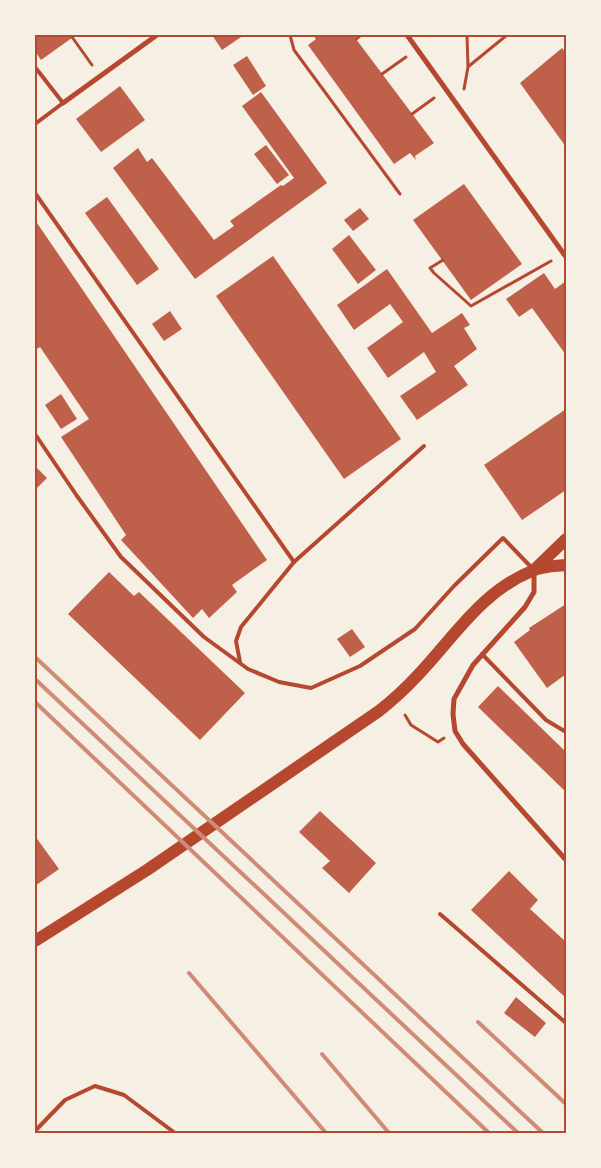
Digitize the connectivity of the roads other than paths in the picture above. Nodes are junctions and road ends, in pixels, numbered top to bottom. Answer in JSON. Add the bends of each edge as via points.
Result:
{"nodes":[{"id":1,"x":156,"y":35,"type":"edge"},
{"id":2,"x":407,"y":35,"type":"edge"},
{"id":3,"x":35,"y":67,"type":"edge"},
{"id":4,"x":63,"y":103,"type":"junction"},
{"id":5,"x":35,"y":124,"type":"edge"},
{"id":6,"x":35,"y":193,"type":"edge"},
{"id":7,"x":566,"y":257,"type":"edge"},
{"id":8,"x":35,"y":434,"type":"edge"},
{"id":9,"x":424,"y":446,"type":"dead end"},
{"id":10,"x":566,"y":539,"type":"edge"},
{"id":11,"x":294,"y":562,"type":"junction"},
{"id":12,"x":566,"y":565,"type":"edge"},
{"id":13,"x":534,"y":570,"type":"junction"},
{"id":14,"x":482,"y":654,"type":"junction"},
{"id":15,"x":240,"y":663,"type":"junction"},
{"id":16,"x":566,"y":732,"type":"edge"},
{"id":17,"x":566,"y":860,"type":"edge"},
{"id":18,"x":440,"y":914,"type":"dead end"},
{"id":19,"x":35,"y":941,"type":"edge"},
{"id":20,"x":566,"y":1023,"type":"edge"},
{"id":21,"x":35,"y":1131,"type":"edge"},
{"id":22,"x":175,"y":1133,"type":"edge"}],
"edges":[{"from":1,"to":4,"type":"street"},
{"from":2,"to":7,"type":"street"},
{"from":3,"to":4,"type":"lane"},
{"from":4,"to":5,"type":"lane"},
{"from":6,"to":11,"type":"lane"},
{"from":8,"to":15,"type":"lane","via":[[121,557],[204,638]]},
{"from":9,"to":11,"type":"lane"},
{"from":10,"to":13,"type":"main road"},
{"from":11,"to":15,"type":"lane","via":[[241,627],[236,641]]},
{"from":12,"to":13,"type":"main road"},
{"from":13,"to":14,"type":"street","via":[[534,592],[525,607]]},
{"from":13,"to":15,"type":"lane","via":[[503,538],[415,629],[360,666],[311,688],[279,682]]},
{"from":13,"to":19,"type":"main road","via":[[488,597],[400,693],[379,711],[147,870]]},
{"from":14,"to":16,"type":"lane","via":[[546,720]]},
{"from":14,"to":17,"type":"street","via":[[454,699],[455,731]]},
{"from":18,"to":20,"type":"lane"},
{"from":21,"to":22,"type":"lane","via":[[65,1100],[95,1086],[124,1095]]}]}
